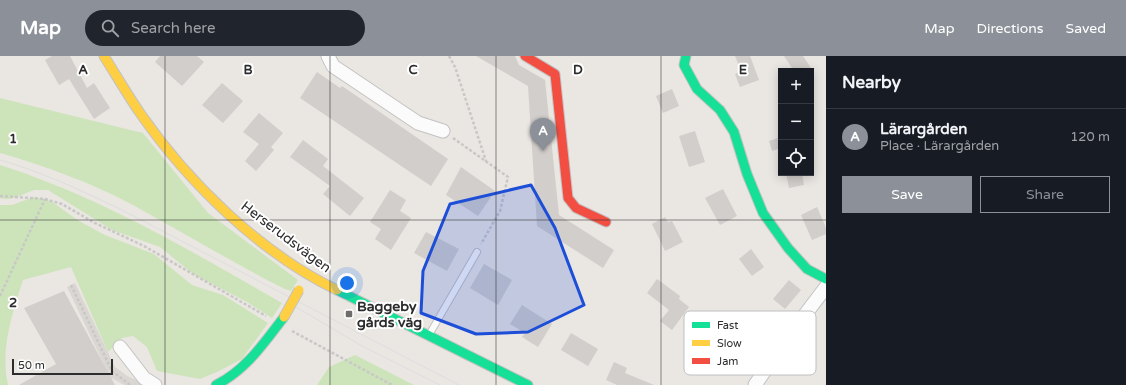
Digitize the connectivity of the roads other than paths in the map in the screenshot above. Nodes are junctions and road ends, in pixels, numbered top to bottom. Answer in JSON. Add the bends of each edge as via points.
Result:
{"nodes":[{"id":1,"x":104,"y":56,"type":"edge"},
{"id":2,"x":328,"y":56,"type":"edge"},
{"id":3,"x":524,"y":56,"type":"edge"},
{"id":4,"x":686,"y":56,"type":"edge"},
{"id":5,"x":443,"y":131,"type":"road end"},
{"id":6,"x":606,"y":222,"type":"dead end"},
{"id":7,"x":477,"y":252,"type":"road end"},
{"id":8,"x":308,"y":275,"type":"junction"},
{"id":9,"x":826,"y":279,"type":"edge"},
{"id":10,"x":826,"y":287,"type":"edge"},
{"id":11,"x":807,"y":311,"type":"edge"},
{"id":12,"x":428,"y":336,"type":"junction"},
{"id":13,"x":120,"y":347,"type":"dead end"},
{"id":14,"x":762,"y":375,"type":"edge"},
{"id":15,"x":155,"y":385,"type":"edge"},
{"id":16,"x":216,"y":385,"type":"edge"},
{"id":17,"x":528,"y":385,"type":"edge"},
{"id":18,"x":755,"y":385,"type":"edge"}],
"edges":[{"from":1,"to":8,"type":"street","name":"Herserudsvägen","via":[[145,120],[178,160],[227,210]]},
{"from":2,"to":5,"type":"street","via":[[333,66],[418,123]]},
{"from":3,"to":6,"type":"street","via":[[555,74],[568,198],[576,208]]},
{"from":4,"to":9,"type":"street","via":[[684,64],[697,89],[720,110],[734,132],[746,172],[763,213],[788,248],[807,268]]},
{"from":7,"to":12,"type":"lane"},
{"from":8,"to":12,"type":"street","name":"Herserudsvägen"},
{"from":8,"to":16,"type":"street","bridge":true,"via":[[281,320],[251,358],[225,382]]},
{"from":10,"to":11,"type":"street"},
{"from":12,"to":17,"type":"street","name":"Herserudsvägen"},
{"from":13,"to":15,"type":"street","via":[[144,378]]},
{"from":14,"to":18,"type":"street"}]}
